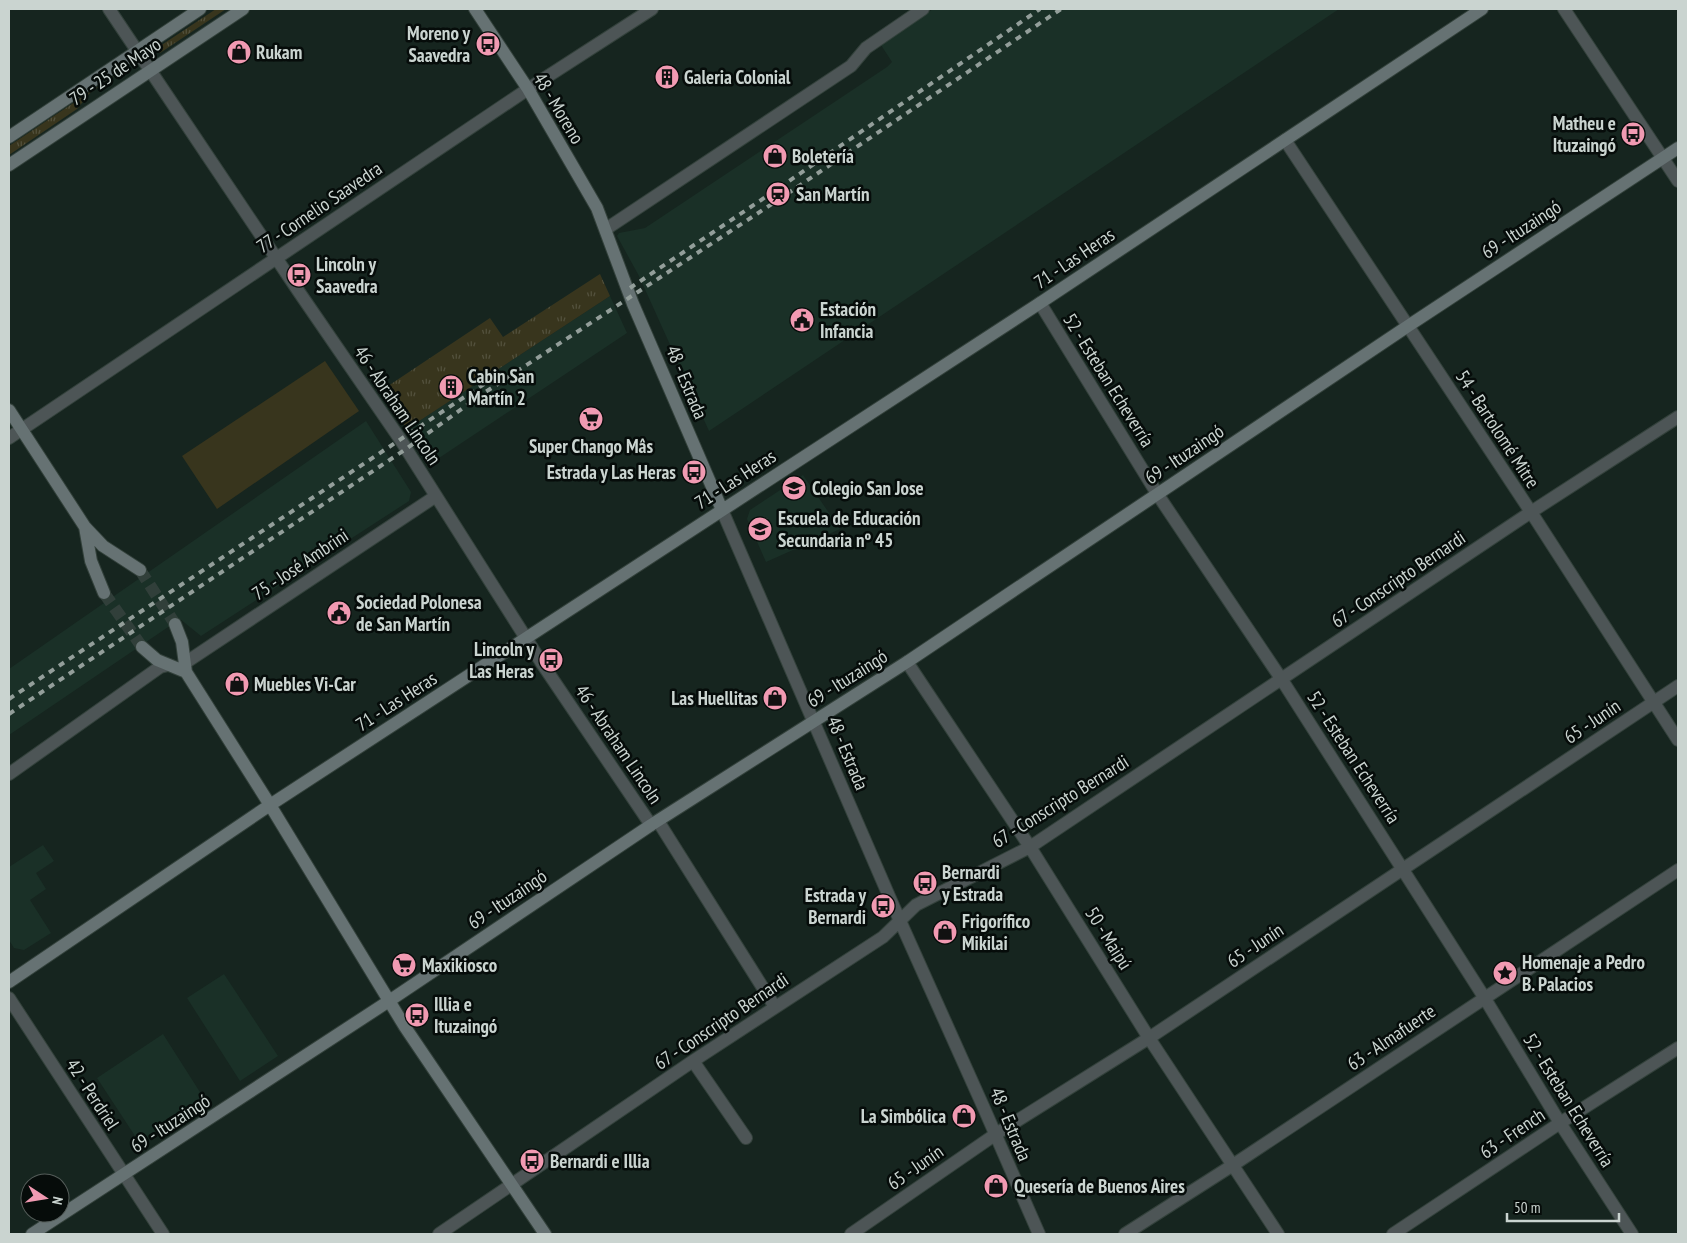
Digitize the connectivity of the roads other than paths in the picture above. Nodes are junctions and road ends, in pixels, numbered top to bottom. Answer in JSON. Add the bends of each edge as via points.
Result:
{"nodes":[{"id":1,"x":109,"y":9,"type":"edge"},
{"id":2,"x":200,"y":9,"type":"edge"},
{"id":3,"x":243,"y":9,"type":"edge"},
{"id":4,"x":475,"y":9,"type":"edge"},
{"id":5,"x":652,"y":9,"type":"edge"},
{"id":6,"x":923,"y":9,"type":"edge"},
{"id":7,"x":1482,"y":9,"type":"edge"},
{"id":8,"x":1564,"y":9,"type":"edge"},
{"id":9,"x":137,"y":51,"type":"junction"},
{"id":10,"x":150,"y":71,"type":"junction"},
{"id":11,"x":528,"y":89,"type":"junction"},
{"id":12,"x":9,"y":137,"type":"edge"},
{"id":13,"x":1284,"y":140,"type":"junction"},
{"id":14,"x":1678,"y":148,"type":"edge"},
{"id":15,"x":1663,"y":158,"type":"junction"},
{"id":16,"x":9,"y":165,"type":"edge"},
{"id":17,"x":1678,"y":181,"type":"edge"},
{"id":18,"x":606,"y":229,"type":"junction"},
{"id":19,"x":277,"y":258,"type":"junction"},
{"id":20,"x":1040,"y":303,"type":"junction"},
{"id":21,"x":1408,"y":326,"type":"junction"},
{"id":22,"x":9,"y":410,"type":"edge"},
{"id":23,"x":1678,"y":417,"type":"edge"},
{"id":24,"x":22,"y":430,"type":"junction"},
{"id":25,"x":9,"y":438,"type":"edge"},
{"id":26,"x":1158,"y":494,"type":"junction"},
{"id":27,"x":436,"y":496,"type":"junction"},
{"id":28,"x":722,"y":510,"type":"junction"},
{"id":29,"x":1531,"y":512,"type":"junction"},
{"id":30,"x":85,"y":527,"type":"junction"},
{"id":31,"x":140,"y":570,"type":"tunnel mouth"},
{"id":32,"x":104,"y":593,"type":"tunnel mouth"},
{"id":33,"x":175,"y":624,"type":"tunnel mouth"},
{"id":34,"x":526,"y":638,"type":"junction"},
{"id":35,"x":142,"y":647,"type":"tunnel mouth"},
{"id":36,"x":907,"y":662,"type":"junction"},
{"id":37,"x":168,"y":665,"type":"junction"},
{"id":38,"x":185,"y":668,"type":"junction"},
{"id":39,"x":1282,"y":680,"type":"junction"},
{"id":40,"x":1678,"y":686,"type":"edge"},
{"id":41,"x":1654,"y":702,"type":"junction"},
{"id":42,"x":814,"y":720,"type":"junction"},
{"id":43,"x":1678,"y":740,"type":"edge"},
{"id":44,"x":9,"y":774,"type":"edge"},
{"id":45,"x":270,"y":805,"type":"junction"},
{"id":46,"x":654,"y":823,"type":"junction"},
{"id":47,"x":1030,"y":847,"type":"junction"},
{"id":48,"x":1403,"y":869,"type":"junction"},
{"id":49,"x":1678,"y":870,"type":"edge"},
{"id":50,"x":900,"y":920,"type":"junction"},
{"id":51,"x":9,"y":982,"type":"edge"},
{"id":52,"x":9,"y":998,"type":"edge"},
{"id":53,"x":1484,"y":998,"type":"junction"},
{"id":54,"x":389,"y":1001,"type":"junction"},
{"id":55,"x":775,"y":1007,"type":"junction"},
{"id":56,"x":1149,"y":1038,"type":"junction"},
{"id":57,"x":1678,"y":1048,"type":"edge"},
{"id":58,"x":693,"y":1061,"type":"junction"},
{"id":59,"x":1560,"y":1123,"type":"junction"},
{"id":60,"x":996,"y":1134,"type":"junction"},
{"id":61,"x":746,"y":1138,"type":"dead end"},
{"id":62,"x":1233,"y":1165,"type":"junction"},
{"id":63,"x":124,"y":1175,"type":"junction"},
{"id":64,"x":511,"y":1185,"type":"junction"},
{"id":65,"x":32,"y":1234,"type":"edge"},
{"id":66,"x":163,"y":1234,"type":"edge"},
{"id":67,"x":439,"y":1234,"type":"edge"},
{"id":68,"x":545,"y":1234,"type":"edge"},
{"id":69,"x":851,"y":1234,"type":"edge"},
{"id":70,"x":1039,"y":1234,"type":"edge"},
{"id":71,"x":1124,"y":1234,"type":"edge"},
{"id":72,"x":1278,"y":1234,"type":"edge"},
{"id":73,"x":1393,"y":1234,"type":"edge"},
{"id":74,"x":1632,"y":1234,"type":"edge"}],
"edges":[{"from":1,"to":9,"type":"street","name":"46 - Abraham Lincoln"},
{"from":2,"to":9,"type":"street","name":"79 - 25 de Mayo"},
{"from":3,"to":10,"type":"street","name":"79 - 25 de Mayo"},
{"from":4,"to":11,"type":"street","name":"48 - Moreno"},
{"from":5,"to":11,"type":"street","name":"77 - Cornelio Saavedra"},
{"from":6,"to":18,"type":"street","via":[[866,48],[851,66]]},
{"from":7,"to":13,"type":"street","name":"71 - Las Heras"},
{"from":8,"to":15,"type":"street"},
{"from":9,"to":10,"type":"street","name":"46 - Abraham Lincoln"},
{"from":9,"to":12,"type":"street","name":"79 - 25 de Mayo"},
{"from":10,"to":16,"type":"street","name":"79 - 25 de Mayo"},
{"from":10,"to":19,"type":"street","name":"46 - Abraham Lincoln"},
{"from":11,"to":18,"type":"street","name":"48 - Moreno"},
{"from":11,"to":19,"type":"street","name":"77 - Cornelio Saavedra"},
{"from":13,"to":20,"type":"street","name":"71 - Las Heras"},
{"from":13,"to":21,"type":"street","name":"54 - Bartolomé Mitre"},
{"from":14,"to":15,"type":"street","name":"69 - Ituzaingó"},
{"from":15,"to":17,"type":"street"},
{"from":15,"to":21,"type":"street","name":"69 - Ituzaingó"},
{"from":18,"to":28,"type":"street","name":"48 - Estrada","via":[[633,304]]},
{"from":19,"to":24,"type":"street","name":"77 - Cornelio Saavedra"},
{"from":19,"to":27,"type":"street","name":"46 - Abraham Lincoln"},
{"from":20,"to":26,"type":"street","name":"52 - Esteban Echeverría"},
{"from":20,"to":28,"type":"street","name":"71 - Las Heras"},
{"from":21,"to":26,"type":"street","name":"69 - Ituzaingó"},
{"from":21,"to":29,"type":"street","name":"54 - Bartolomé Mitre"},
{"from":22,"to":24,"type":"street"},
{"from":23,"to":29,"type":"street","name":"67 - Conscripto Bernardi"},
{"from":24,"to":25,"type":"street","name":"77 - Cornelio Saavedra"},
{"from":24,"to":30,"type":"street"},
{"from":26,"to":36,"type":"street","name":"69 - Ituzaingó"},
{"from":26,"to":39,"type":"street","name":"52 - Esteban Echeverría"},
{"from":27,"to":34,"type":"street","name":"46 - Abraham Lincoln"},
{"from":27,"to":38,"type":"street","name":"75 - José Ambrini"},
{"from":28,"to":34,"type":"street","name":"71 - Las Heras"},
{"from":28,"to":42,"type":"street","name":"48 - Estrada"},
{"from":29,"to":39,"type":"street","name":"67 - Conscripto Bernardi"},
{"from":29,"to":41,"type":"street","name":"54 - Bartolomé Mitre"},
{"from":30,"to":31,"type":"street","via":[[103,546]]},
{"from":30,"to":32,"type":"street","via":[[91,561]]},
{"from":33,"to":38,"type":"street","via":[[182,642]]},
{"from":34,"to":45,"type":"street","name":"71 - Las Heras"},
{"from":34,"to":46,"type":"street","name":"46 - Abraham Lincoln"},
{"from":35,"to":37,"type":"street"},
{"from":36,"to":42,"type":"street","name":"69 - Ituzaingó"},
{"from":36,"to":47,"type":"street","name":"50 - Maipú"},
{"from":37,"to":38,"type":"street"},
{"from":37,"to":44,"type":"street","via":[[160,667]]},
{"from":38,"to":45,"type":"street"},
{"from":39,"to":47,"type":"street","name":"67 - Conscripto Bernardi"},
{"from":39,"to":48,"type":"street","name":"52 - Esteban Echeverría"},
{"from":40,"to":41,"type":"street","name":"65 - Junín"},
{"from":41,"to":43,"type":"street","name":"54 - Bartolomé Mitre"},
{"from":41,"to":48,"type":"street","name":"65 - Junín"},
{"from":42,"to":46,"type":"street","name":"69 - Ituzaingó"},
{"from":42,"to":50,"type":"street","name":"48 - Estrada"},
{"from":45,"to":51,"type":"street","name":"71 - Las Heras"},
{"from":45,"to":54,"type":"street"},
{"from":46,"to":54,"type":"street","name":"69 - Ituzaingó"},
{"from":46,"to":55,"type":"street","name":"46 - Abraham Lincoln"},
{"from":47,"to":50,"type":"street","name":"67 - Conscripto Bernardi","via":[[916,905]]},
{"from":47,"to":56,"type":"street","name":"50 - Maipú"},
{"from":48,"to":53,"type":"street","name":"52 - Esteban Echeverría"},
{"from":48,"to":56,"type":"street","name":"65 - Junín"},
{"from":49,"to":53,"type":"street","name":"63 - Almafuerte"},
{"from":50,"to":55,"type":"street","name":"67 - Conscripto Bernardi","via":[[883,937]]},
{"from":50,"to":60,"type":"street","name":"48 - Estrada"},
{"from":52,"to":63,"type":"street","name":"42 - Perdriel"},
{"from":53,"to":59,"type":"street","name":"52 - Esteban Echeverría"},
{"from":53,"to":62,"type":"street","name":"63 - Almafuerte"},
{"from":54,"to":63,"type":"street","name":"69 - Ituzaingó"},
{"from":54,"to":64,"type":"street"},
{"from":55,"to":58,"type":"street","name":"67 - Conscripto Bernardi"},
{"from":56,"to":60,"type":"street","name":"65 - Junín"},
{"from":56,"to":62,"type":"street","name":"50 - Maipú"},
{"from":57,"to":59,"type":"street","name":"63 - French"},
{"from":58,"to":61,"type":"street"},
{"from":58,"to":64,"type":"street","name":"67 - Conscripto Bernardi"},
{"from":59,"to":73,"type":"street","name":"63 - French"},
{"from":59,"to":74,"type":"street","name":"52 - Esteban Echeverría"},
{"from":60,"to":69,"type":"street","name":"65 - Junín"},
{"from":60,"to":70,"type":"street","name":"48 - Estrada"},
{"from":62,"to":71,"type":"street","name":"63 - Almafuerte"},
{"from":62,"to":72,"type":"street","name":"50 - Maipú"},
{"from":63,"to":65,"type":"street","name":"69 - Ituzaingó"},
{"from":63,"to":66,"type":"street","name":"42 - Perdriel"},
{"from":64,"to":67,"type":"street","name":"67 - Conscripto Bernardi"},
{"from":64,"to":68,"type":"street"}]}
